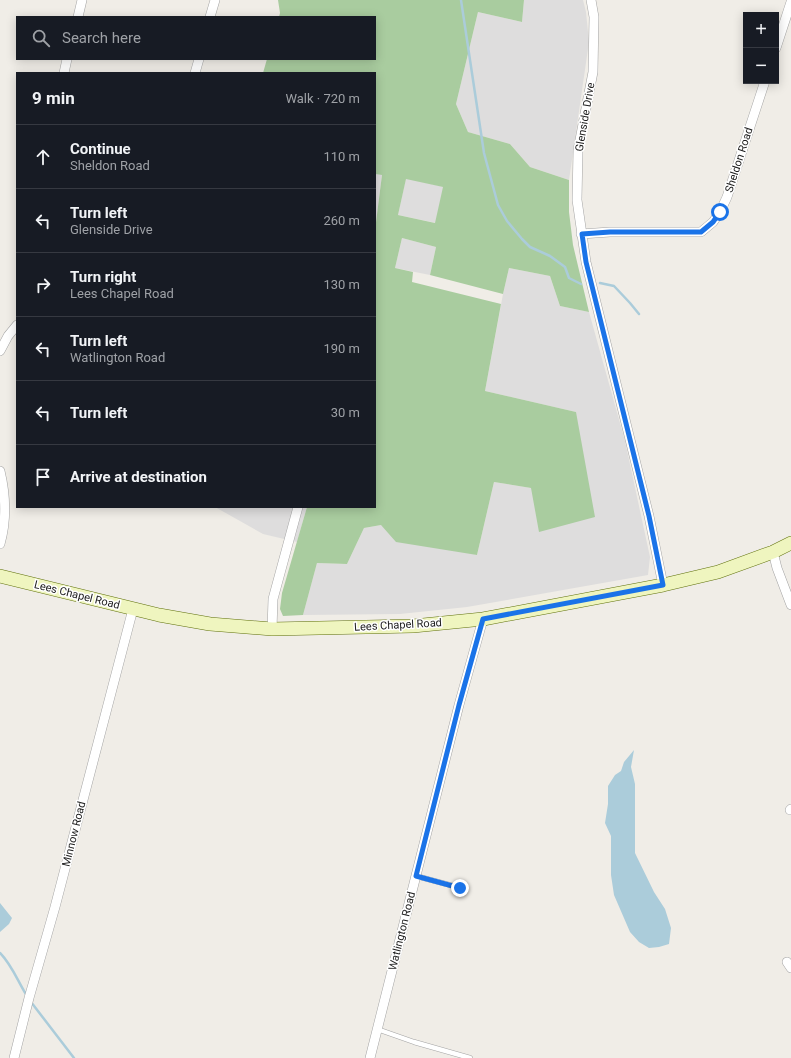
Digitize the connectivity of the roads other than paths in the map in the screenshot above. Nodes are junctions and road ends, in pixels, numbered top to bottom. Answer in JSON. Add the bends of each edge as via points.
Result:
{"nodes":[{"id":1,"x":82,"y":0,"type":"edge"},
{"id":2,"x":215,"y":0,"type":"edge"},
{"id":3,"x":591,"y":0,"type":"edge"},
{"id":4,"x":791,"y":2,"type":"edge"},
{"id":5,"x":78,"y":16,"type":"edge"},
{"id":6,"x":210,"y":16,"type":"edge"},
{"id":7,"x":779,"y":39,"type":"edge"},
{"id":8,"x":67,"y":60,"type":"edge"},
{"id":9,"x":199,"y":60,"type":"edge"},
{"id":10,"x":64,"y":72,"type":"edge"},
{"id":11,"x":195,"y":72,"type":"edge"},
{"id":12,"x":764,"y":84,"type":"edge"},
{"id":13,"x":582,"y":234,"type":"junction"},
{"id":14,"x":16,"y":326,"type":"edge"},
{"id":15,"x":0,"y":351,"type":"edge"},
{"id":16,"x":0,"y":471,"type":"edge"},
{"id":17,"x":298,"y":508,"type":"edge"},
{"id":18,"x":791,"y":543,"type":"edge"},
{"id":19,"x":0,"y":544,"type":"edge"},
{"id":20,"x":773,"y":552,"type":"junction"},
{"id":21,"x":0,"y":576,"type":"edge"},
{"id":22,"x":663,"y":585,"type":"junction"},
{"id":23,"x":791,"y":605,"type":"edge"},
{"id":24,"x":132,"y":609,"type":"junction"},
{"id":25,"x":483,"y":619,"type":"junction"},
{"id":26,"x":272,"y":629,"type":"junction"},
{"id":27,"x":416,"y":876,"type":"junction"},
{"id":28,"x":460,"y":888,"type":"dead end"},
{"id":29,"x":377,"y":1029,"type":"junction"},
{"id":30,"x":14,"y":1058,"type":"edge"},
{"id":31,"x":370,"y":1058,"type":"edge"},
{"id":32,"x":470,"y":1058,"type":"edge"}],
"edges":[{"from":1,"to":5,"type":"street"},
{"from":2,"to":6,"type":"street"},
{"from":3,"to":13,"type":"street","name":"Glenside Drive","via":[[594,17],[594,72],[578,150],[578,200]]},
{"from":4,"to":7,"type":"street"},
{"from":8,"to":10,"type":"street"},
{"from":9,"to":11,"type":"street"},
{"from":12,"to":13,"type":"street","name":"Sheldon Road","via":[[727,197],[713,222],[701,232]]},
{"from":13,"to":22,"type":"street","name":"Glenside Drive","via":[[586,262],[649,516]]},
{"from":14,"to":15,"type":"street"},
{"from":16,"to":19,"type":"street","via":[[5,513]]},
{"from":17,"to":26,"type":"street","via":[[273,599]]},
{"from":18,"to":20,"type":"main road","name":"Lees Chapel Road"},
{"from":20,"to":22,"type":"main road","name":"Lees Chapel Road","via":[[718,572]]},
{"from":20,"to":23,"type":"street"},
{"from":21,"to":24,"type":"main road","name":"Lees Chapel Road"},
{"from":22,"to":25,"type":"main road","name":"Lees Chapel Road"},
{"from":24,"to":26,"type":"main road","name":"Lees Chapel Road","via":[[210,624]]},
{"from":24,"to":30,"type":"street","name":"Minnow Road"},
{"from":25,"to":26,"type":"main road","name":"Lees Chapel Road","via":[[413,626]]},
{"from":25,"to":27,"type":"street","name":"Watlington Road"},
{"from":27,"to":28,"type":"lane"},
{"from":27,"to":29,"type":"street","name":"Watlington Road"},
{"from":29,"to":31,"type":"street","name":"Watlington Road"},
{"from":29,"to":32,"type":"lane"}]}
